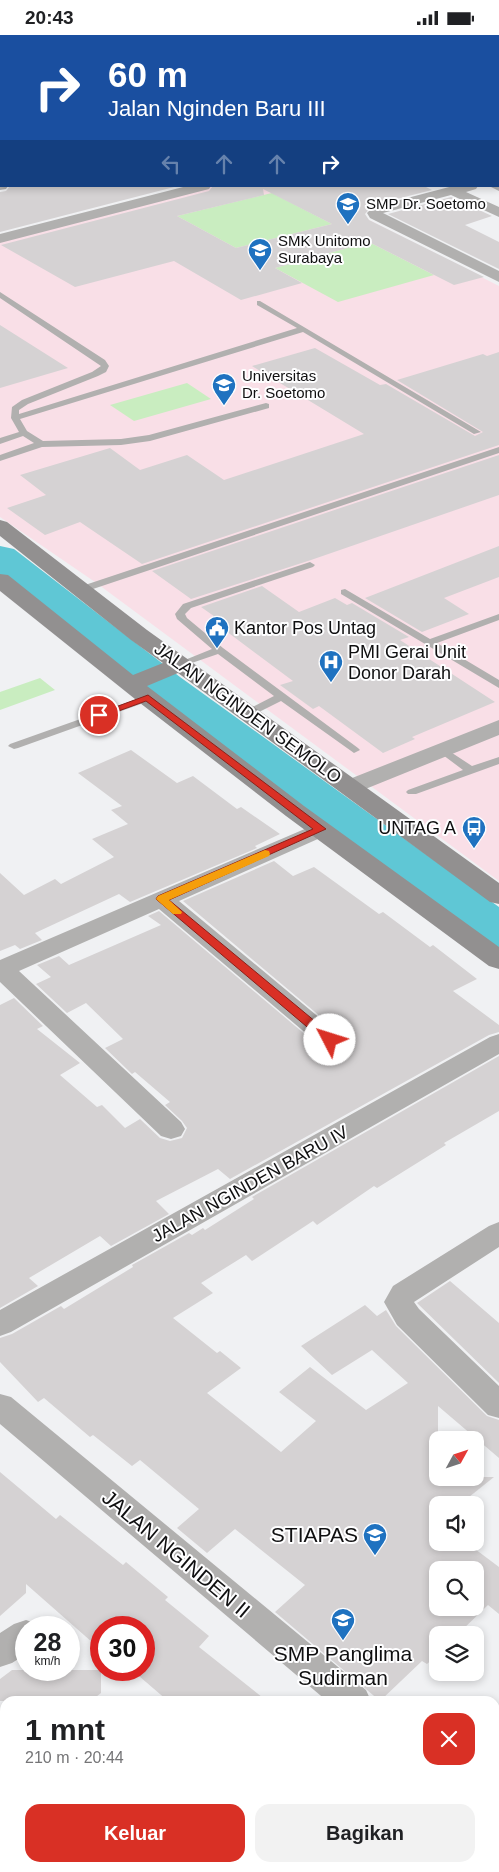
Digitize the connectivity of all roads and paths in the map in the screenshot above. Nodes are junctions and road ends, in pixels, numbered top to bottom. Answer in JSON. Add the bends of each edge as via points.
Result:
{"nodes":[{"id":1,"x":200,"y":187,"type":"edge"},
{"id":2,"x":467,"y":187,"type":"edge"},
{"id":3,"x":453,"y":191,"type":"junction"},
{"id":4,"x":499,"y":213,"type":"edge"},
{"id":5,"x":0,"y":239,"type":"edge"},
{"id":6,"x":499,"y":277,"type":"edge"},
{"id":7,"x":0,"y":294,"type":"edge"},
{"id":8,"x":260,"y":303,"type":"dead end"},
{"id":9,"x":304,"y":329,"type":"junction"},
{"id":10,"x":266,"y":406,"type":"dead end"},
{"id":11,"x":15,"y":418,"type":"junction"},
{"id":12,"x":477,"y":432,"type":"dead end"},
{"id":13,"x":24,"y":433,"type":"junction"},
{"id":14,"x":0,"y":441,"type":"edge"},
{"id":15,"x":41,"y":444,"type":"junction"},
{"id":16,"x":499,"y":450,"type":"edge"},
{"id":17,"x":0,"y":458,"type":"edge"},
{"id":18,"x":0,"y":525,"type":"edge"},
{"id":19,"x":310,"y":565,"type":"dead end"},
{"id":20,"x":0,"y":580,"type":"edge"},
{"id":21,"x":80,"y":590,"type":"junction"},
{"id":22,"x":345,"y":591,"type":"dead end"},
{"id":23,"x":499,"y":617,"type":"edge"},
{"id":24,"x":429,"y":643,"type":"junction"},
{"id":25,"x":220,"y":650,"type":"junction"},
{"id":26,"x":173,"y":667,"type":"junction"},
{"id":27,"x":499,"y":685,"type":"edge"},
{"id":28,"x":141,"y":687,"type":"junction"},
{"id":29,"x":283,"y":696,"type":"junction"},
{"id":30,"x":249,"y":713,"type":"junction"},
{"id":31,"x":499,"y":727,"type":"edge"},
{"id":32,"x":14,"y":746,"type":"dead end"},
{"id":33,"x":354,"y":750,"type":"dead end"},
{"id":34,"x":443,"y":750,"type":"junction"},
{"id":35,"x":499,"y":760,"type":"edge"},
{"id":36,"x":472,"y":771,"type":"junction"},
{"id":37,"x":350,"y":787,"type":"junction"},
{"id":38,"x":412,"y":792,"type":"dead end"},
{"id":39,"x":321,"y":829,"type":"junction"},
{"id":40,"x":499,"y":896,"type":"edge"},
{"id":41,"x":162,"y":899,"type":"junction"},
{"id":42,"x":499,"y":960,"type":"edge"},
{"id":43,"x":0,"y":969,"type":"edge"},
{"id":44,"x":330,"y":1040,"type":"dead end"},
{"id":45,"x":499,"y":1043,"type":"edge"},
{"id":46,"x":171,"y":1129,"type":"dead end"},
{"id":47,"x":499,"y":1233,"type":"edge"},
{"id":48,"x":0,"y":1324,"type":"edge"},
{"id":49,"x":0,"y":1406,"type":"edge"},
{"id":50,"x":499,"y":1406,"type":"edge"},
{"id":51,"x":15,"y":1642,"type":"edge"},
{"id":52,"x":0,"y":1651,"type":"edge"},
{"id":53,"x":346,"y":1696,"type":"edge"}],
"edges":[{"from":1,"to":5,"type":"street"},
{"from":2,"to":3,"type":"street"},
{"from":3,"to":4,"type":"street"},
{"from":3,"to":6,"type":"street","via":[[374,213],[378,218]]},
{"from":7,"to":11,"type":"lane","via":[[105,366],[96,374],[25,402],[16,409]]},
{"from":8,"to":9,"type":"lane"},
{"from":9,"to":11,"type":"lane"},
{"from":9,"to":12,"type":"lane"},
{"from":10,"to":15,"type":"lane","via":[[150,438]]},
{"from":11,"to":13,"type":"lane"},
{"from":13,"to":14,"type":"lane"},
{"from":13,"to":15,"type":"lane"},
{"from":15,"to":17,"type":"lane"},
{"from":16,"to":21,"type":"lane"},
{"from":18,"to":21,"type":"main road","name":"JALAN NGINDEN SEMOLO"},
{"from":19,"to":25,"type":"lane","via":[[186,606],[180,614],[182,619]]},
{"from":20,"to":28,"type":"main road"},
{"from":21,"to":26,"type":"main road","name":"JALAN NGINDEN SEMOLO"},
{"from":22,"to":24,"type":"lane"},
{"from":23,"to":24,"type":"lane"},
{"from":24,"to":27,"type":"lane"},
{"from":25,"to":26,"type":"lane"},
{"from":25,"to":29,"type":"lane"},
{"from":26,"to":28,"type":"main road"},
{"from":26,"to":30,"type":"main road","name":"JALAN NGINDEN SEMOLO"},
{"from":28,"to":32,"type":"lane"},
{"from":28,"to":39,"type":"main road"},
{"from":29,"to":30,"type":"lane"},
{"from":29,"to":33,"type":"lane"},
{"from":30,"to":37,"type":"main road","name":"JALAN NGINDEN SEMOLO"},
{"from":31,"to":34,"type":"street"},
{"from":34,"to":36,"type":"lane"},
{"from":34,"to":37,"type":"street"},
{"from":35,"to":36,"type":"lane"},
{"from":36,"to":38,"type":"lane"},
{"from":37,"to":40,"type":"main road","name":"JALAN NGINDEN SEMOLO"},
{"from":39,"to":41,"type":"street"},
{"from":39,"to":42,"type":"main road"},
{"from":41,"to":43,"type":"street"},
{"from":41,"to":44,"type":"street"},
{"from":43,"to":46,"type":"street"},
{"from":45,"to":48,"type":"street","name":"JALAN NGINDEN BARU IV"},
{"from":47,"to":50,"type":"street","via":[[404,1294],[399,1302],[408,1317]]},
{"from":49,"to":53,"type":"street","name":"JALAN NGINDEN II"},
{"from":51,"to":52,"type":"street"}]}
